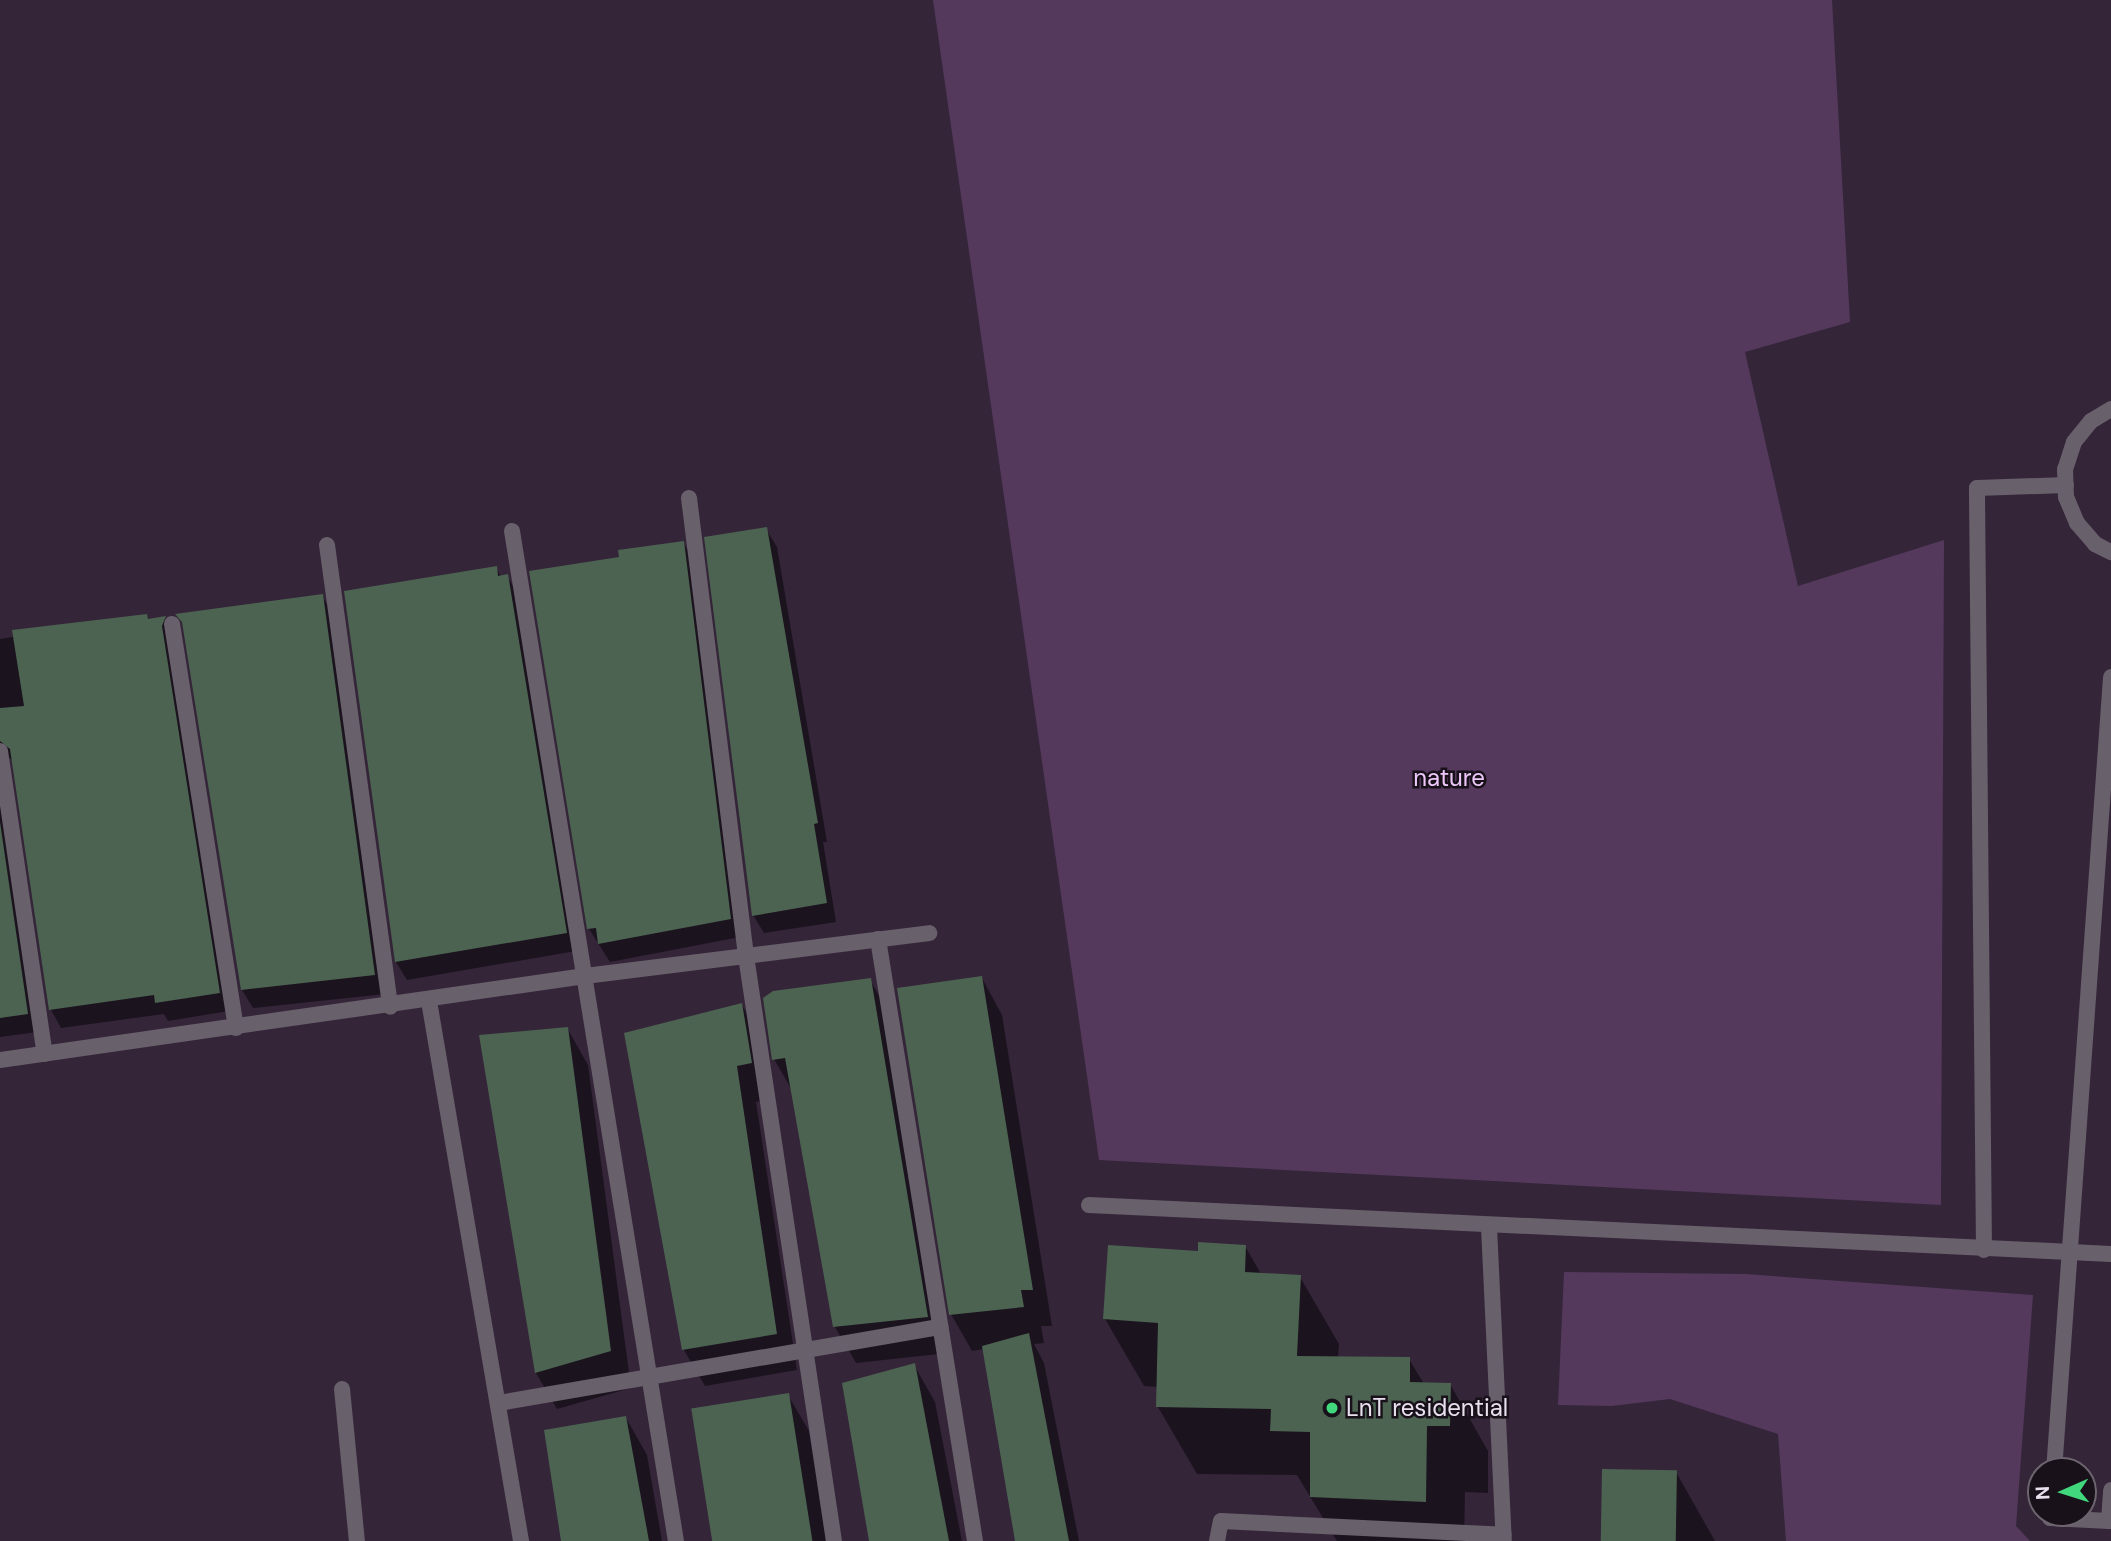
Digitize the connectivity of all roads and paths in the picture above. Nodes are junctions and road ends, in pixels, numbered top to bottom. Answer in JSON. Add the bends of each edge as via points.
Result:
{"nodes":[{"id":1,"x":2111,"y":409,"type":"edge"},
{"id":2,"x":2066,"y":485,"type":"junction"},
{"id":3,"x":690,"y":498,"type":"dead end"},
{"id":4,"x":512,"y":531,"type":"dead end"},
{"id":5,"x":327,"y":545,"type":"dead end"},
{"id":6,"x":2111,"y":552,"type":"edge"},
{"id":7,"x":172,"y":624,"type":"dead end"},
{"id":8,"x":2111,"y":677,"type":"edge"},
{"id":9,"x":0,"y":751,"type":"edge"},
{"id":10,"x":929,"y":933,"type":"dead end"},
{"id":11,"x":878,"y":939,"type":"junction"},
{"id":12,"x":746,"y":956,"type":"junction"},
{"id":13,"x":585,"y":976,"type":"junction"},
{"id":14,"x":429,"y":1002,"type":"junction"},
{"id":15,"x":390,"y":1007,"type":"junction"},
{"id":16,"x":236,"y":1028,"type":"junction"},
{"id":17,"x":45,"y":1054,"type":"junction"},
{"id":18,"x":0,"y":1060,"type":"edge"},
{"id":19,"x":1089,"y":1205,"type":"dead end"},
{"id":20,"x":1489,"y":1227,"type":"junction"},
{"id":21,"x":1984,"y":1250,"type":"junction"},
{"id":22,"x":2069,"y":1254,"type":"junction"},
{"id":23,"x":2111,"y":1254,"type":"edge"},
{"id":24,"x":940,"y":1327,"type":"junction"},
{"id":25,"x":806,"y":1353,"type":"junction"},
{"id":26,"x":647,"y":1379,"type":"junction"},
{"id":27,"x":342,"y":1390,"type":"dead end"},
{"id":28,"x":499,"y":1403,"type":"junction"},
{"id":29,"x":2055,"y":1457,"type":"edge"},
{"id":30,"x":2111,"y":1490,"type":"edge"},
{"id":31,"x":2097,"y":1520,"type":"edge"},
{"id":32,"x":1504,"y":1538,"type":"edge"},
{"id":33,"x":357,"y":1541,"type":"edge"},
{"id":34,"x":521,"y":1541,"type":"edge"},
{"id":35,"x":676,"y":1541,"type":"edge"},
{"id":36,"x":834,"y":1541,"type":"edge"},
{"id":37,"x":975,"y":1541,"type":"edge"},
{"id":38,"x":1217,"y":1541,"type":"edge"}],
"edges":[{"from":1,"to":2,"type":"lane","via":[[2091,421],[2074,442],[2065,469]]},
{"from":2,"to":6,"type":"lane","via":[[2077,523],[2095,544]]},
{"from":2,"to":21,"type":"lane","via":[[1978,488]]},
{"from":3,"to":12,"type":"lane"},
{"from":4,"to":13,"type":"lane"},
{"from":5,"to":15,"type":"lane"},
{"from":7,"to":16,"type":"lane"},
{"from":8,"to":22,"type":"lane"},
{"from":9,"to":17,"type":"lane"},
{"from":10,"to":11,"type":"lane"},
{"from":11,"to":12,"type":"lane"},
{"from":11,"to":24,"type":"lane"},
{"from":12,"to":13,"type":"lane"},
{"from":12,"to":25,"type":"lane"},
{"from":13,"to":14,"type":"lane"},
{"from":13,"to":26,"type":"lane"},
{"from":14,"to":15,"type":"lane"},
{"from":14,"to":28,"type":"lane"},
{"from":15,"to":16,"type":"lane"},
{"from":16,"to":17,"type":"lane"},
{"from":17,"to":18,"type":"lane"},
{"from":19,"to":20,"type":"lane"},
{"from":20,"to":21,"type":"lane"},
{"from":20,"to":32,"type":"lane"},
{"from":21,"to":22,"type":"lane"},
{"from":22,"to":23,"type":"lane"},
{"from":22,"to":29,"type":"lane"},
{"from":24,"to":25,"type":"lane"},
{"from":24,"to":37,"type":"lane"},
{"from":25,"to":26,"type":"lane"},
{"from":25,"to":36,"type":"lane"},
{"from":26,"to":28,"type":"lane"},
{"from":26,"to":35,"type":"lane"},
{"from":27,"to":33,"type":"lane"},
{"from":28,"to":34,"type":"lane"},
{"from":30,"to":31,"type":"lane","via":[[2109,1521]]},
{"from":32,"to":38,"type":"lane","via":[[1221,1521]]}]}
